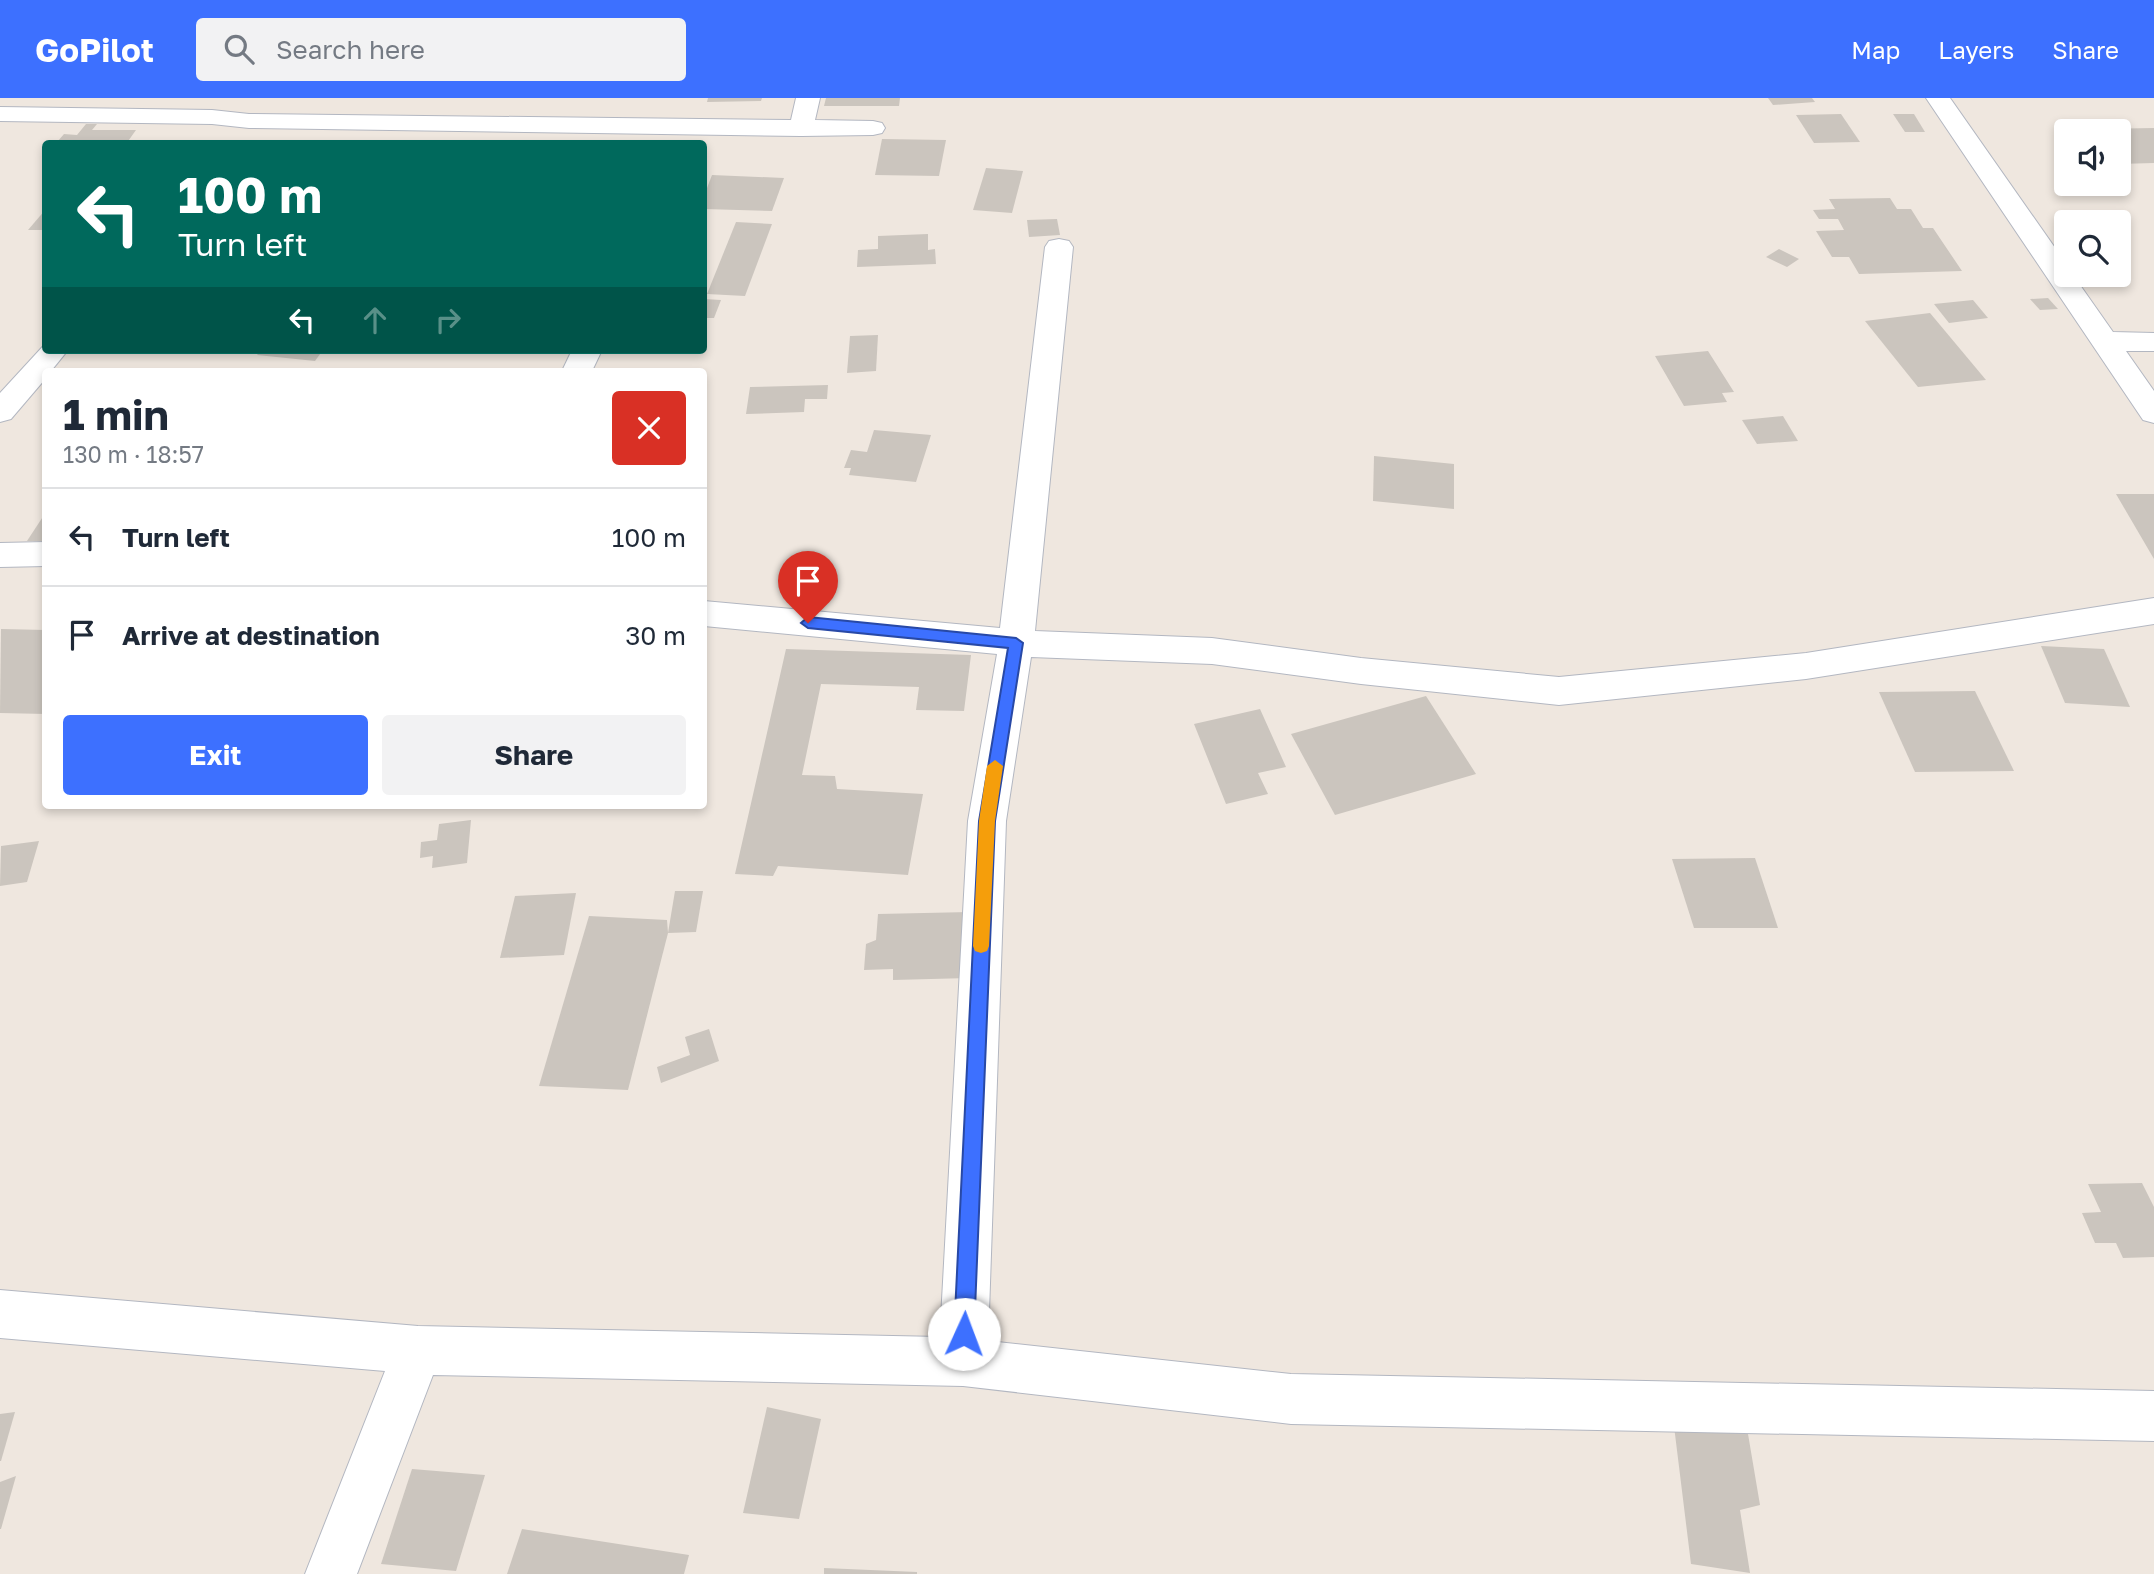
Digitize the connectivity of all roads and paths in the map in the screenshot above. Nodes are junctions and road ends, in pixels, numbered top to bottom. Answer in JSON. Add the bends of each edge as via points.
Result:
{"nodes":[{"id":1,"x":808,"y":98,"type":"edge"},
{"id":2,"x":1938,"y":98,"type":"edge"},
{"id":3,"x":0,"y":114,"type":"edge"},
{"id":4,"x":249,"y":121,"type":"junction"},
{"id":5,"x":873,"y":128,"type":"dead end"},
{"id":6,"x":802,"y":129,"type":"junction"},
{"id":7,"x":681,"y":135,"type":"edge"},
{"id":8,"x":232,"y":140,"type":"edge"},
{"id":9,"x":1059,"y":247,"type":"dead end"},
{"id":10,"x":2104,"y":341,"type":"junction"},
{"id":11,"x":2154,"y":342,"type":"edge"},
{"id":12,"x":50,"y":354,"type":"edge"},
{"id":13,"x":0,"y":412,"type":"edge"},
{"id":14,"x":2154,"y":413,"type":"edge"},
{"id":15,"x":42,"y":554,"type":"edge"},
{"id":16,"x":0,"y":555,"type":"edge"},
{"id":17,"x":2154,"y":611,"type":"edge"},
{"id":18,"x":707,"y":612,"type":"edge"},
{"id":19,"x":1016,"y":643,"type":"junction"},
{"id":20,"x":0,"y":1314,"type":"edge"},
{"id":21,"x":418,"y":1350,"type":"junction"},
{"id":22,"x":963,"y":1362,"type":"junction"},
{"id":23,"x":2154,"y":1416,"type":"edge"},
{"id":24,"x":331,"y":1574,"type":"edge"}],
"edges":[{"from":1,"to":6,"type":"street"},
{"from":2,"to":10,"type":"street"},
{"from":3,"to":4,"type":"street"},
{"from":4,"to":7,"type":"street"},
{"from":4,"to":8,"type":"street"},
{"from":5,"to":6,"type":"street"},
{"from":6,"to":7,"type":"street"},
{"from":9,"to":19,"type":"street"},
{"from":10,"to":11,"type":"street"},
{"from":10,"to":14,"type":"street"},
{"from":12,"to":13,"type":"street"},
{"from":15,"to":16,"type":"street"},
{"from":17,"to":19,"type":"street","via":[[1806,666],[1559,691],[1212,651]]},
{"from":18,"to":19,"type":"street"},
{"from":19,"to":22,"type":"street","via":[[987,821]]},
{"from":20,"to":21,"type":"street"},
{"from":21,"to":22,"type":"street"},
{"from":21,"to":24,"type":"street"},
{"from":22,"to":23,"type":"street","via":[[1291,1399]]}]}
